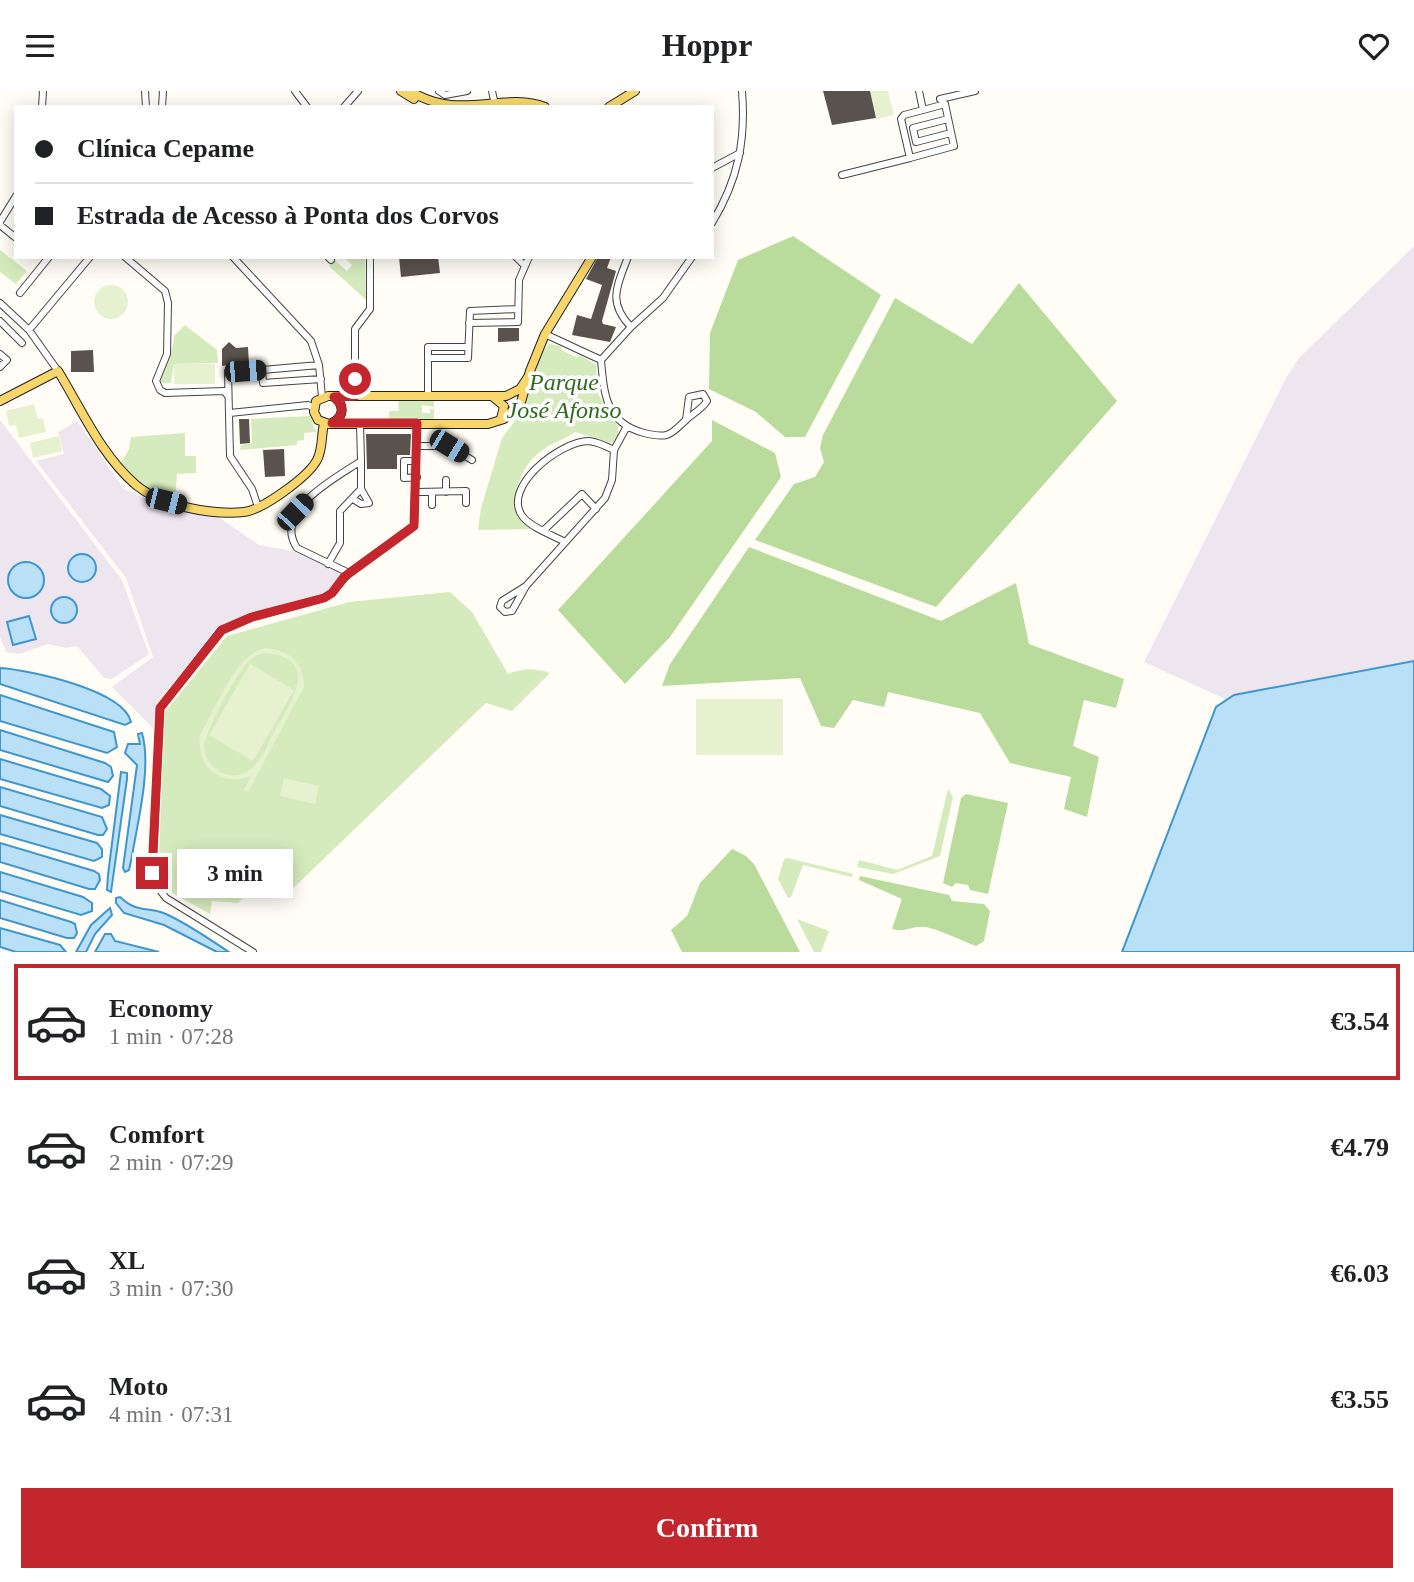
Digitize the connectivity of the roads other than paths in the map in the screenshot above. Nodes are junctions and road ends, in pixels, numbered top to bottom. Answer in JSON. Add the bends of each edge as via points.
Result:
{"nodes":[{"id":1,"x":358,"y":91,"type":"edge"},
{"id":2,"x":401,"y":91,"type":"edge"},
{"id":3,"x":410,"y":91,"type":"edge"},
{"id":4,"x":439,"y":91,"type":"edge"},
{"id":5,"x":467,"y":91,"type":"edge"},
{"id":6,"x":492,"y":91,"type":"edge"},
{"id":7,"x":635,"y":91,"type":"edge"},
{"id":8,"x":742,"y":91,"type":"edge"},
{"id":9,"x":919,"y":91,"type":"edge"},
{"id":10,"x":975,"y":91,"type":"edge"},
{"id":11,"x":940,"y":99,"type":"dead end"},
{"id":12,"x":346,"y":105,"type":"edge"},
{"id":13,"x":426,"y":105,"type":"edge"},
{"id":14,"x":495,"y":105,"type":"edge"},
{"id":15,"x":516,"y":105,"type":"edge"},
{"id":16,"x":538,"y":105,"type":"edge"},
{"id":17,"x":612,"y":105,"type":"edge"},
{"id":18,"x":923,"y":110,"type":"junction"},
{"id":19,"x":948,"y":119,"type":"junction"},
{"id":20,"x":951,"y":133,"type":"junction"},
{"id":21,"x":740,"y":153,"type":"junction"},
{"id":22,"x":911,"y":158,"type":"junction"},
{"id":23,"x":714,"y":167,"type":"edge"},
{"id":24,"x":842,"y":175,"type":"dead end"},
{"id":25,"x":14,"y":200,"type":"edge"},
{"id":26,"x":714,"y":219,"type":"edge"},
{"id":27,"x":0,"y":224,"type":"edge"},
{"id":28,"x":14,"y":236,"type":"edge"},
{"id":29,"x":45,"y":259,"type":"edge"},
{"id":30,"x":88,"y":259,"type":"edge"},
{"id":31,"x":127,"y":259,"type":"edge"},
{"id":32,"x":235,"y":259,"type":"edge"},
{"id":33,"x":370,"y":259,"type":"edge"},
{"id":34,"x":518,"y":259,"type":"edge"},
{"id":35,"x":528,"y":259,"type":"edge"},
{"id":36,"x":591,"y":259,"type":"edge"},
{"id":37,"x":627,"y":259,"type":"edge"},
{"id":38,"x":691,"y":259,"type":"edge"},
{"id":39,"x":524,"y":265,"type":"junction"},
{"id":40,"x":20,"y":293,"type":"dead end"},
{"id":41,"x":0,"y":303,"type":"edge"},
{"id":42,"x":518,"y":309,"type":"junction"},
{"id":43,"x":0,"y":321,"type":"edge"},
{"id":44,"x":469,"y":323,"type":"junction"},
{"id":45,"x":631,"y":327,"type":"junction"},
{"id":46,"x":29,"y":330,"type":"junction"},
{"id":47,"x":545,"y":334,"type":"junction"},
{"id":48,"x":23,"y":343,"type":"dead end"},
{"id":49,"x":468,"y":347,"type":"junction"},
{"id":50,"x":0,"y":355,"type":"edge"},
{"id":51,"x":429,"y":359,"type":"junction"},
{"id":52,"x":601,"y":360,"type":"junction"},
{"id":53,"x":319,"y":365,"type":"junction"},
{"id":54,"x":0,"y":366,"type":"edge"},
{"id":55,"x":262,"y":370,"type":"junction"},
{"id":56,"x":58,"y":371,"type":"junction"},
{"id":57,"x":528,"y":377,"type":"junction"},
{"id":58,"x":321,"y":379,"type":"junction"},
{"id":59,"x":228,"y":396,"type":"junction"},
{"id":60,"x":355,"y":396,"type":"junction"},
{"id":61,"x":322,"y":397,"type":"junction"},
{"id":62,"x":334,"y":397,"type":"junction"},
{"id":63,"x":428,"y":397,"type":"junction"},
{"id":64,"x":493,"y":397,"type":"junction"},
{"id":65,"x":0,"y":401,"type":"edge"},
{"id":66,"x":314,"y":408,"type":"junction"},
{"id":67,"x":230,"y":413,"type":"junction"},
{"id":68,"x":686,"y":420,"type":"dead end"},
{"id":69,"x":496,"y":422,"type":"junction"},
{"id":70,"x":360,"y":423,"type":"junction"},
{"id":71,"x":417,"y":423,"type":"junction"},
{"id":72,"x":328,"y":424,"type":"junction"},
{"id":73,"x":626,"y":429,"type":"junction"},
{"id":74,"x":416,"y":446,"type":"junction"},
{"id":75,"x":614,"y":450,"type":"junction"},
{"id":76,"x":472,"y":460,"type":"dead end"},
{"id":77,"x":361,"y":461,"type":"junction"},
{"id":78,"x":416,"y":461,"type":"junction"},
{"id":79,"x":416,"y":477,"type":"junction"},
{"id":80,"x":446,"y":480,"type":"dead end"},
{"id":81,"x":361,"y":489,"type":"junction"},
{"id":82,"x":417,"y":492,"type":"junction"},
{"id":83,"x":432,"y":492,"type":"junction"},
{"id":84,"x":446,"y":492,"type":"junction"},
{"id":85,"x":353,"y":499,"type":"junction"},
{"id":86,"x":466,"y":503,"type":"dead end"},
{"id":87,"x":432,"y":505,"type":"dead end"},
{"id":88,"x":258,"y":507,"type":"junction"},
{"id":89,"x":596,"y":509,"type":"junction"},
{"id":90,"x":544,"y":530,"type":"junction"},
{"id":91,"x":565,"y":543,"type":"junction"},
{"id":92,"x":328,"y":563,"type":"junction"},
{"id":93,"x":349,"y":573,"type":"junction"},
{"id":94,"x":526,"y":586,"type":"junction"},
{"id":95,"x":253,"y":952,"type":"edge"}],
"edges":[{"from":1,"to":12,"type":"street"},
{"from":2,"to":13,"type":"main road"},
{"from":3,"to":14,"type":"main road","via":[[440,105]]},
{"from":4,"to":5,"type":"street","via":[[444,95]]},
{"from":6,"to":14,"type":"street"},
{"from":7,"to":17,"type":"main road"},
{"from":8,"to":21,"type":"street","via":[[745,126]]},
{"from":9,"to":18,"type":"street"},
{"from":10,"to":11,"type":"street"},
{"from":14,"to":15,"type":"main road"},
{"from":15,"to":16,"type":"main road"},
{"from":18,"to":19,"type":"street","via":[[945,104]]},
{"from":18,"to":22,"type":"street","via":[[901,119]]},
{"from":19,"to":20,"type":"street"},
{"from":19,"to":20,"type":"street","via":[[912,128],[916,142]]},
{"from":20,"to":22,"type":"street","via":[[954,146]]},
{"from":21,"to":23,"type":"street"},
{"from":21,"to":26,"type":"street"},
{"from":22,"to":24,"type":"street"},
{"from":25,"to":27,"type":"street"},
{"from":27,"to":28,"type":"street"},
{"from":29,"to":40,"type":"street"},
{"from":30,"to":46,"type":"street"},
{"from":31,"to":59,"type":"street","via":[[165,291],[168,303],[167,354],[156,380],[160,390],[219,390]]},
{"from":32,"to":53,"type":"street","via":[[307,334]]},
{"from":33,"to":60,"type":"street","via":[[370,309],[355,329]]},
{"from":34,"to":39,"type":"street"},
{"from":35,"to":39,"type":"street"},
{"from":36,"to":47,"type":"main road"},
{"from":37,"to":45,"type":"street","via":[[614,299]]},
{"from":38,"to":45,"type":"street","via":[[663,298]]},
{"from":39,"to":42,"type":"street"},
{"from":41,"to":46,"type":"street"},
{"from":42,"to":44,"type":"street","via":[[470,311]]},
{"from":42,"to":44,"type":"street","via":[[518,322]]},
{"from":43,"to":48,"type":"street"},
{"from":44,"to":49,"type":"street"},
{"from":45,"to":52,"type":"street"},
{"from":46,"to":56,"type":"street"},
{"from":47,"to":52,"type":"street"},
{"from":47,"to":57,"type":"main road"},
{"from":49,"to":51,"type":"street","via":[[468,358]]},
{"from":49,"to":51,"type":"street","via":[[428,347]]},
{"from":50,"to":54,"type":"street","via":[[7,360]]},
{"from":51,"to":63,"type":"street"},
{"from":52,"to":73,"type":"street","via":[[609,407]]},
{"from":53,"to":55,"type":"street"},
{"from":53,"to":58,"type":"street"},
{"from":55,"to":58,"type":"street","via":[[263,383]]},
{"from":55,"to":59,"type":"street","via":[[228,372]]},
{"from":56,"to":65,"type":"main road"},
{"from":56,"to":88,"type":"main road","via":[[106,451],[139,487],[191,507],[245,512]]},
{"from":57,"to":64,"type":"main road","via":[[512,394]]},
{"from":57,"to":69,"type":"main road","via":[[517,409]]},
{"from":58,"to":61,"type":"street"},
{"from":59,"to":67,"type":"street"},
{"from":60,"to":62,"type":"main road"},
{"from":60,"to":63,"type":"main road"},
{"from":61,"to":62,"type":"main road"},
{"from":61,"to":66,"type":"main road"},
{"from":62,"to":72,"type":"main road","via":[[342,411],[339,419]]},
{"from":63,"to":64,"type":"main road"},
{"from":64,"to":69,"type":"main road","via":[[505,410]]},
{"from":66,"to":67,"type":"street"},
{"from":66,"to":72,"type":"main road","via":[[316,418]]},
{"from":67,"to":88,"type":"street","via":[[230,456]]},
{"from":68,"to":73,"type":"street","via":[[667,436]]},
{"from":69,"to":71,"type":"main road"},
{"from":70,"to":71,"type":"main road"},
{"from":70,"to":72,"type":"main road"},
{"from":70,"to":77,"type":"street"},
{"from":71,"to":74,"type":"street"},
{"from":72,"to":88,"type":"main road","via":[[319,457],[310,470]]},
{"from":73,"to":75,"type":"street"},
{"from":74,"to":76,"type":"street","via":[[449,446]]},
{"from":74,"to":78,"type":"street"},
{"from":75,"to":89,"type":"street","via":[[612,480]]},
{"from":75,"to":90,"type":"street","via":[[589,441],[575,443],[534,469],[519,497],[519,508],[523,517]]},
{"from":77,"to":81,"type":"street"},
{"from":77,"to":92,"type":"street","via":[[295,512],[293,541],[297,548]]},
{"from":78,"to":79,"type":"street"},
{"from":78,"to":79,"type":"street","via":[[404,461],[404,478]]},
{"from":79,"to":82,"type":"street"},
{"from":80,"to":84,"type":"street"},
{"from":81,"to":85,"type":"street"},
{"from":81,"to":85,"type":"street","via":[[369,503]]},
{"from":82,"to":83,"type":"street"},
{"from":82,"to":93,"type":"street","via":[[414,526]]},
{"from":83,"to":84,"type":"street"},
{"from":83,"to":87,"type":"street"},
{"from":84,"to":86,"type":"street","via":[[466,491]]},
{"from":85,"to":92,"type":"street","via":[[340,511],[340,543]]},
{"from":89,"to":90,"type":"street","via":[[582,494]]},
{"from":89,"to":91,"type":"street"},
{"from":90,"to":91,"type":"street"},
{"from":91,"to":94,"type":"street"},
{"from":92,"to":93,"type":"street"},
{"from":93,"to":95,"type":"street","via":[[324,598],[222,630],[160,708],[152,880],[166,898]]},
{"from":94,"to":94,"type":"street","via":[[502,601],[500,607],[512,611]]}]}
